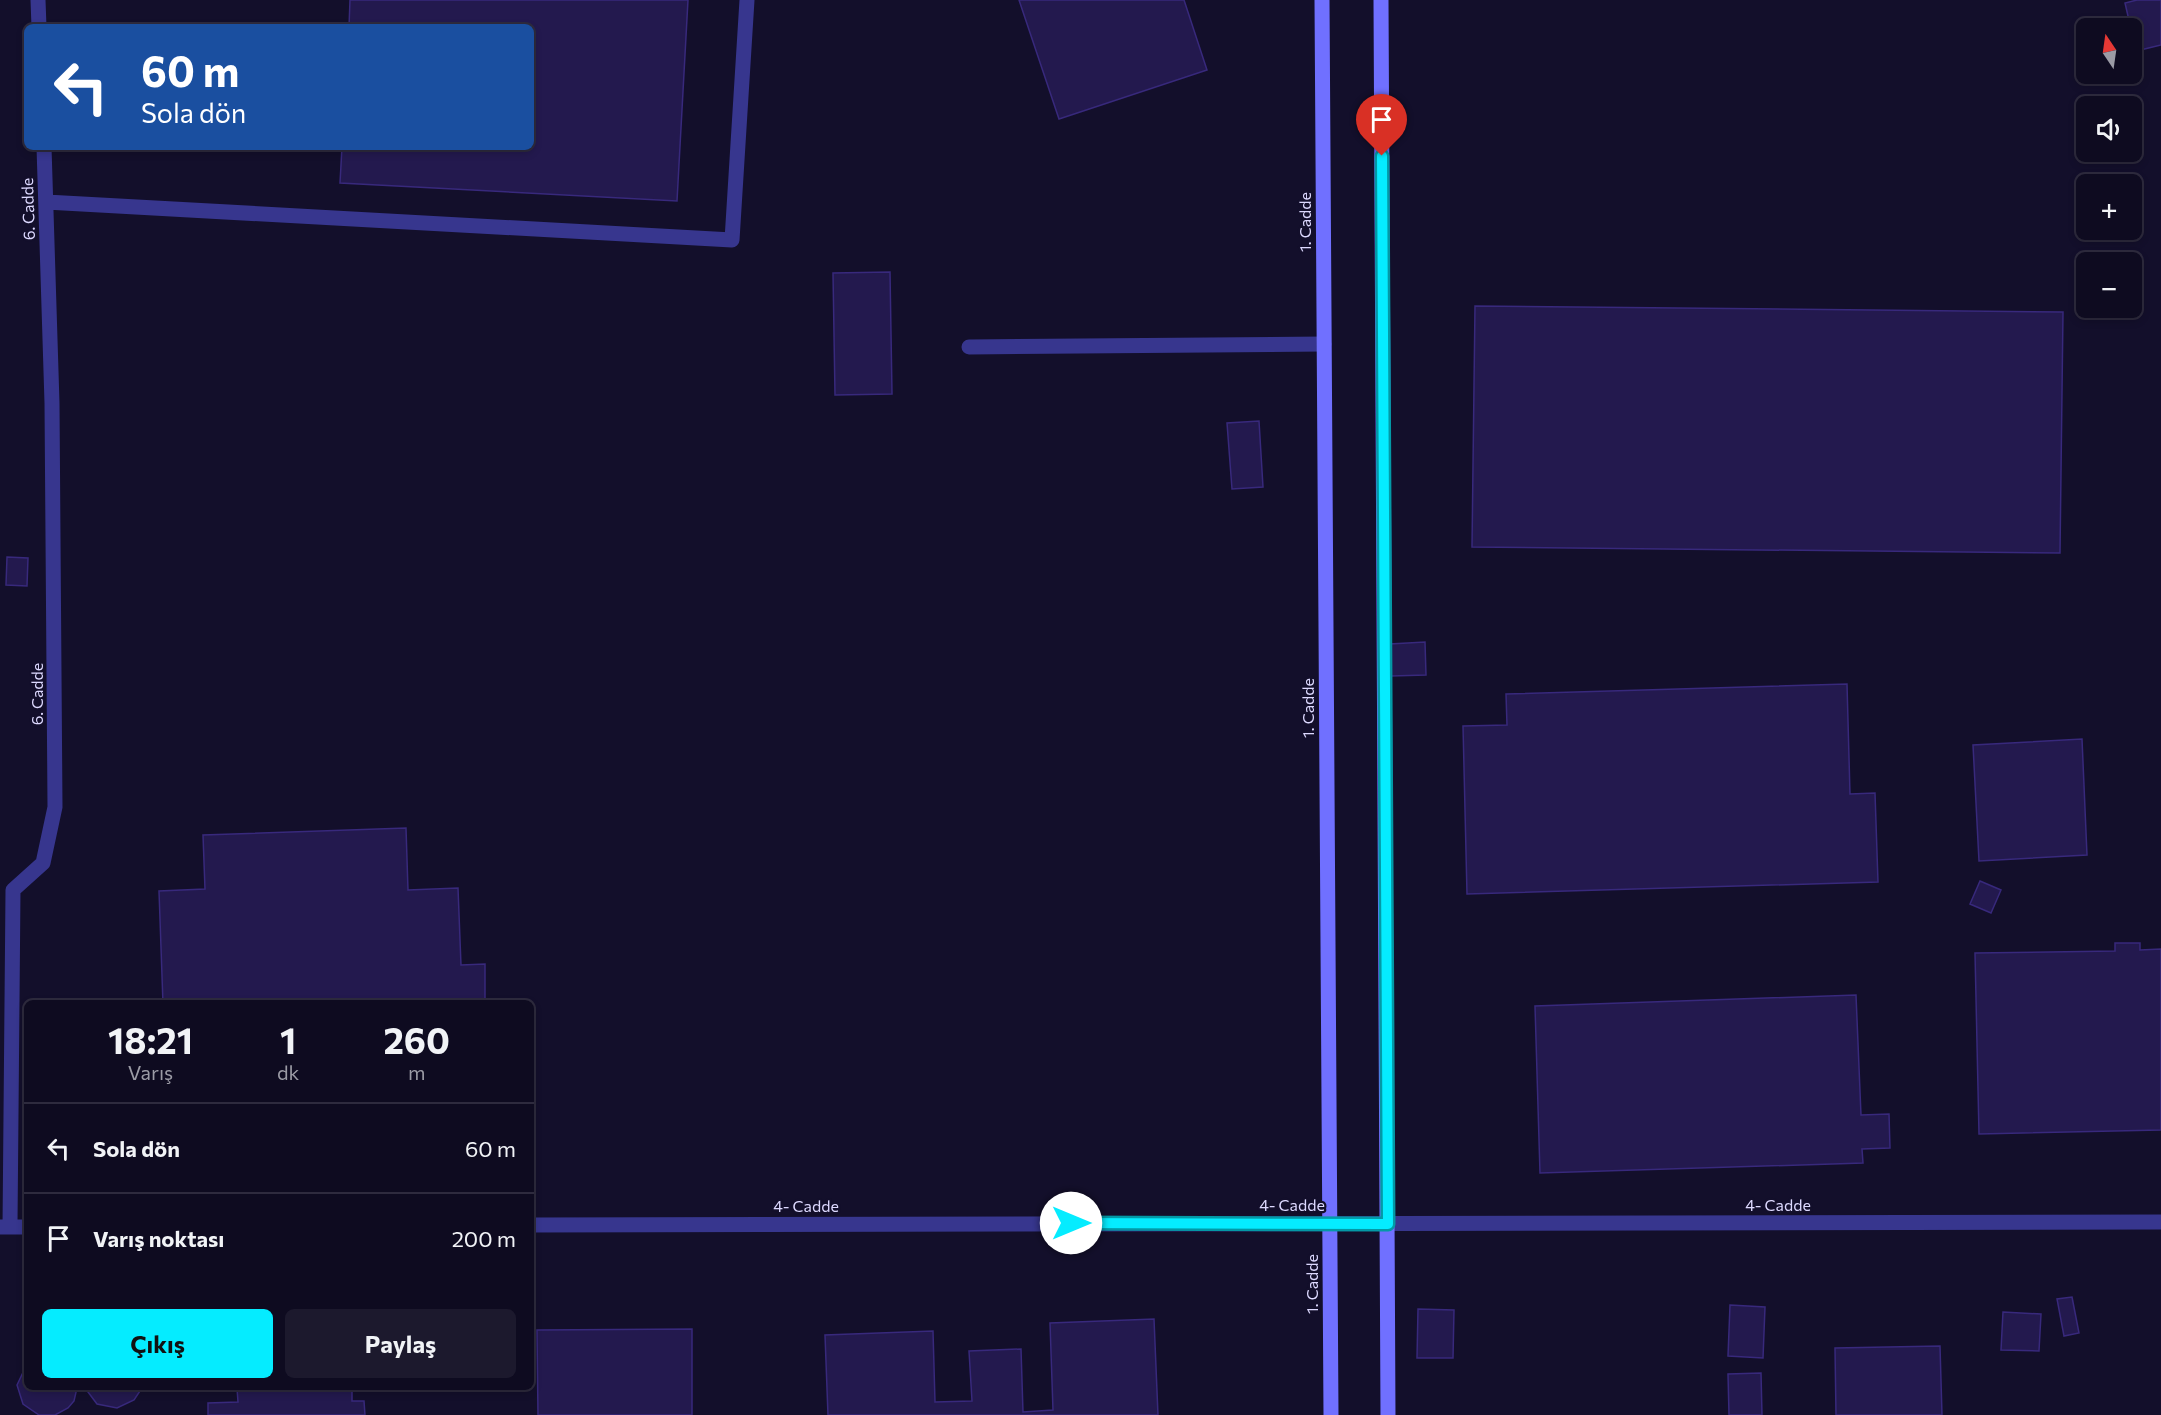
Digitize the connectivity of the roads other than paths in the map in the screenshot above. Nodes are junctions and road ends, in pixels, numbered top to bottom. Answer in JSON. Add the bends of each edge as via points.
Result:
{"nodes":[{"id":1,"x":38,"y":0,"type":"edge"},
{"id":2,"x":747,"y":0,"type":"edge"},
{"id":3,"x":1322,"y":0,"type":"edge"},
{"id":4,"x":1381,"y":0,"type":"edge"},
{"id":5,"x":39,"y":24,"type":"edge"},
{"id":6,"x":44,"y":150,"type":"edge"},
{"id":7,"x":46,"y":202,"type":"junction"},
{"id":8,"x":1324,"y":344,"type":"junction"},
{"id":9,"x":969,"y":347,"type":"dead end"},
{"id":10,"x":7,"y":890,"type":"edge"},
{"id":11,"x":1330,"y":1222,"type":"junction"},
{"id":12,"x":2161,"y":1222,"type":"edge"},
{"id":13,"x":1388,"y":1224,"type":"junction"},
{"id":14,"x":534,"y":1225,"type":"edge"},
{"id":15,"x":5,"y":1227,"type":"edge"},
{"id":16,"x":24,"y":1227,"type":"edge"},
{"id":17,"x":1331,"y":1415,"type":"edge"},
{"id":18,"x":1388,"y":1415,"type":"edge"}],
"edges":[{"from":1,"to":5,"type":"lane"},
{"from":2,"to":7,"type":"lane","via":[[732,240]]},
{"from":3,"to":8,"type":"street","name":"1. Cadde"},
{"from":4,"to":13,"type":"street"},
{"from":6,"to":7,"type":"lane","name":"6. Cadde"},
{"from":7,"to":10,"type":"lane","name":"6. Cadde","via":[[52,403],[55,807],[43,863]]},
{"from":8,"to":9,"type":"lane"},
{"from":8,"to":11,"type":"street","name":"1. Cadde"},
{"from":10,"to":15,"type":"lane","name":"6. Cadde"},
{"from":11,"to":13,"type":"lane","name":"4- Cadde"},
{"from":11,"to":14,"type":"lane","name":"4- Cadde"},
{"from":11,"to":17,"type":"street","name":"1. Cadde"},
{"from":12,"to":13,"type":"lane","name":"4- Cadde"},
{"from":13,"to":18,"type":"street"},
{"from":15,"to":16,"type":"lane"}]}
